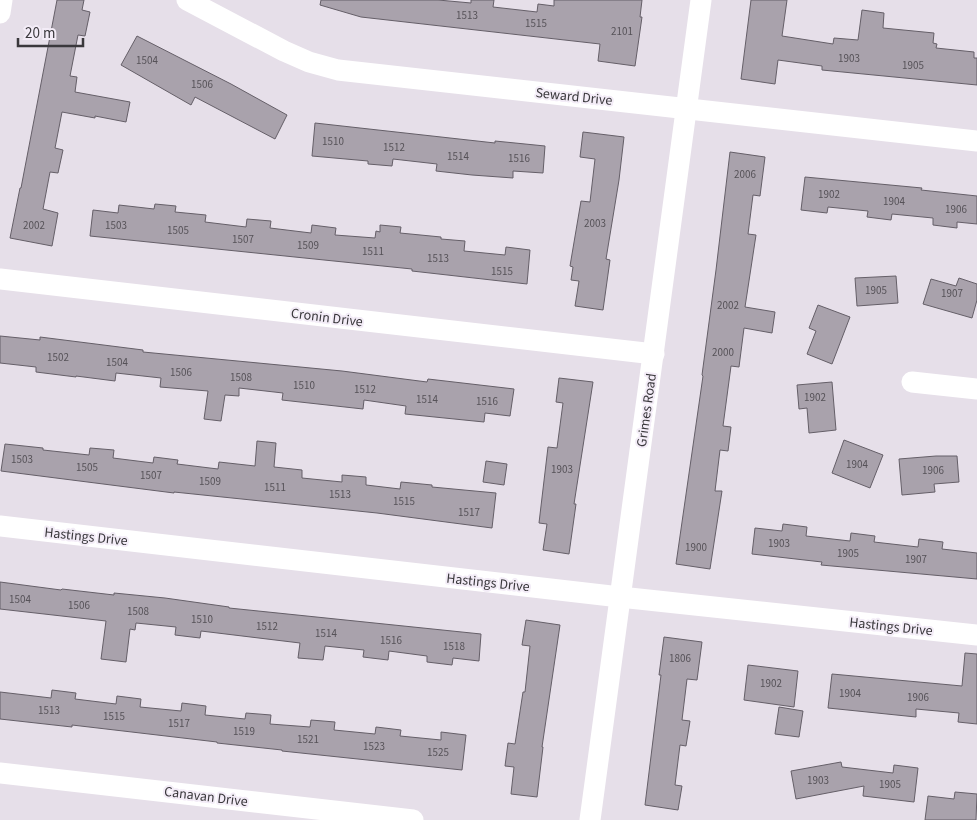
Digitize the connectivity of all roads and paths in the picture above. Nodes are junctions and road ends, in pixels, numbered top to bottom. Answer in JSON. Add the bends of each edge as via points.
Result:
{"nodes":[{"id":1,"x":2,"y":0,"type":"edge"},
{"id":2,"x":187,"y":0,"type":"edge"},
{"id":3,"x":701,"y":0,"type":"edge"},
{"id":4,"x":0,"y":13,"type":"edge"},
{"id":5,"x":687,"y":109,"type":"junction"},
{"id":6,"x":977,"y":141,"type":"edge"},
{"id":7,"x":0,"y":279,"type":"edge"},
{"id":8,"x":654,"y":354,"type":"junction"},
{"id":9,"x":912,"y":382,"type":"dead end"},
{"id":10,"x":977,"y":389,"type":"edge"},
{"id":11,"x":0,"y":526,"type":"edge"},
{"id":12,"x":620,"y":597,"type":"junction"},
{"id":13,"x":977,"y":635,"type":"edge"},
{"id":14,"x":0,"y":773,"type":"edge"},
{"id":15,"x":413,"y":820,"type":"edge"},
{"id":16,"x":590,"y":820,"type":"edge"}],
"edges":[{"from":1,"to":4,"type":"street"},
{"from":2,"to":5,"type":"street","name":"Seward Drive","via":[[284,51],[338,70]]},
{"from":3,"to":5,"type":"street","name":"Grimes Road"},
{"from":5,"to":6,"type":"street","name":"Seward Drive"},
{"from":5,"to":8,"type":"street","name":"Grimes Road"},
{"from":7,"to":8,"type":"street","name":"Cronin Drive"},
{"from":8,"to":12,"type":"street","name":"Grimes Road"},
{"from":9,"to":10,"type":"street"},
{"from":11,"to":12,"type":"street","name":"Hastings Drive"},
{"from":12,"to":13,"type":"street","name":"Hastings Drive"},
{"from":12,"to":16,"type":"street","name":"Grimes Road"},
{"from":14,"to":15,"type":"street","name":"Canavan Drive"}]}
